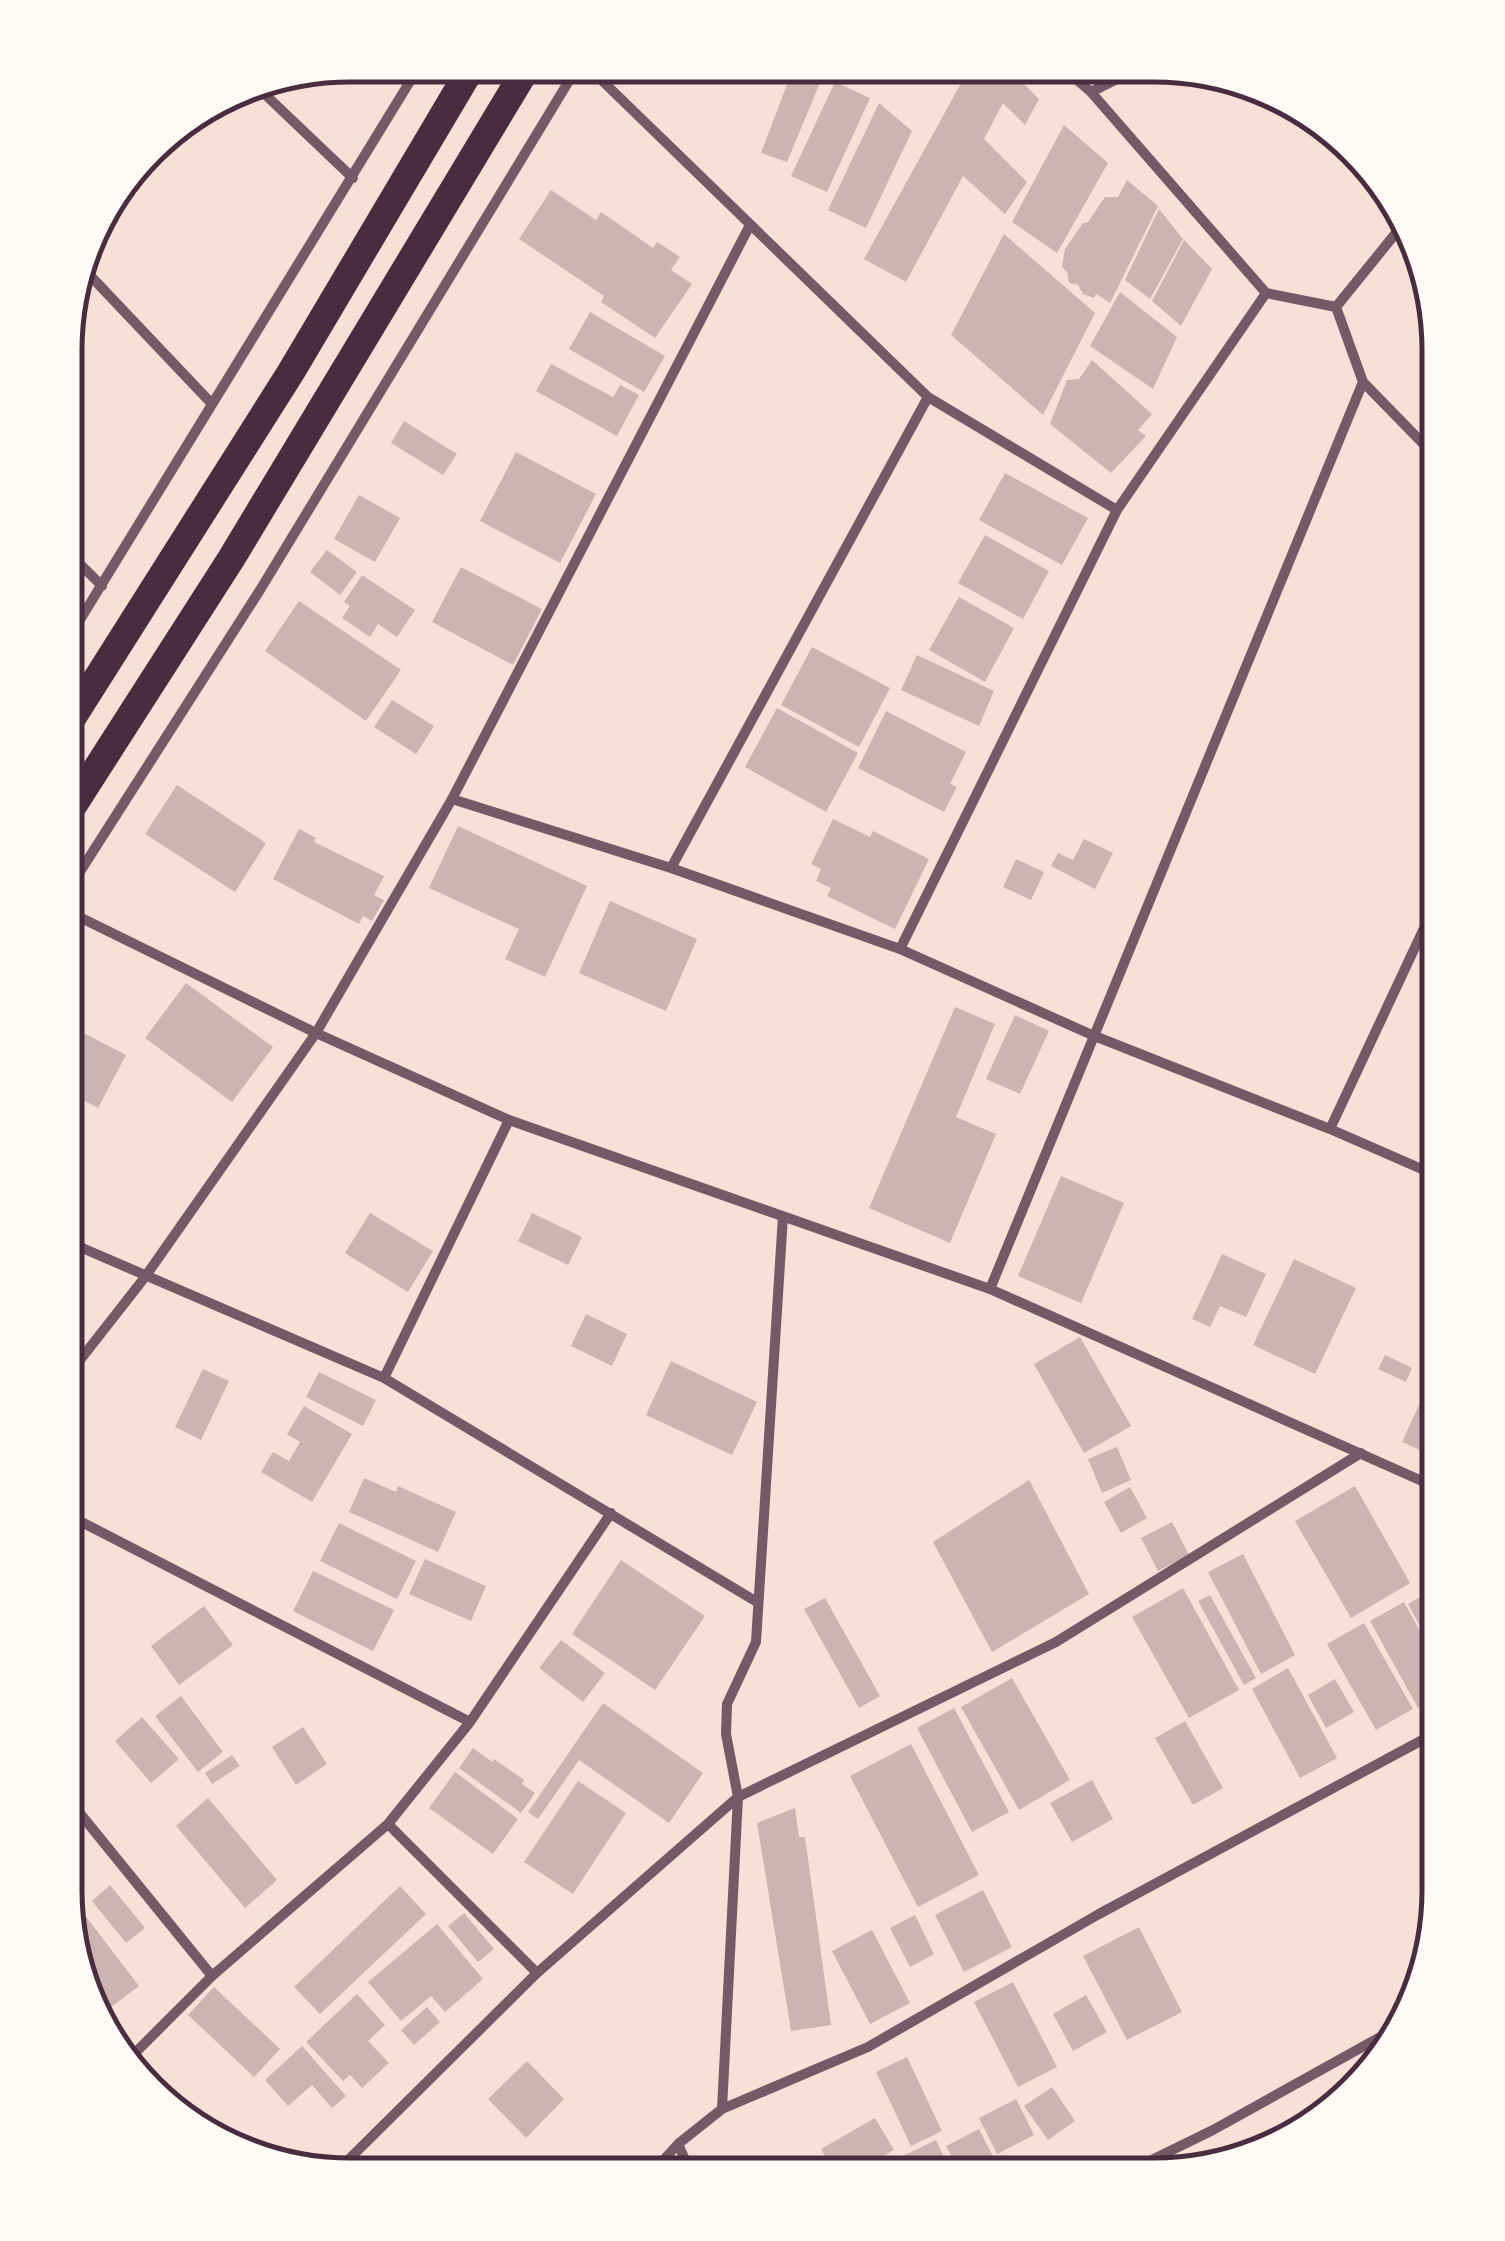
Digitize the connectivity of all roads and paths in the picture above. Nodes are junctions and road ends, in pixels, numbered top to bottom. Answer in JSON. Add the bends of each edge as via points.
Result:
{"nodes":[{"id":1,"x":410,"y":82,"type":"edge"},
{"id":2,"x":463,"y":82,"type":"edge"},
{"id":3,"x":518,"y":82,"type":"edge"},
{"id":4,"x":568,"y":82,"type":"edge"},
{"id":5,"x":603,"y":82,"type":"edge"},
{"id":6,"x":1079,"y":82,"type":"edge"},
{"id":7,"x":1111,"y":82,"type":"edge"},
{"id":8,"x":1091,"y":92,"type":"junction"},
{"id":9,"x":266,"y":96,"type":"edge"},
{"id":10,"x":353,"y":178,"type":"junction"},
{"id":11,"x":750,"y":225,"type":"junction"},
{"id":12,"x":1395,"y":234,"type":"edge"},
{"id":13,"x":93,"y":278,"type":"edge"},
{"id":14,"x":1266,"y":293,"type":"junction"},
{"id":15,"x":1336,"y":307,"type":"junction"},
{"id":16,"x":1363,"y":382,"type":"junction"},
{"id":17,"x":928,"y":398,"type":"junction"},
{"id":18,"x":212,"y":404,"type":"junction"},
{"id":19,"x":1422,"y":443,"type":"edge"},
{"id":20,"x":1117,"y":510,"type":"junction"},
{"id":21,"x":82,"y":567,"type":"edge"},
{"id":22,"x":102,"y":586,"type":"junction"},
{"id":23,"x":82,"y":617,"type":"edge"},
{"id":24,"x":82,"y":702,"type":"edge"},
{"id":25,"x":82,"y":792,"type":"edge"},
{"id":26,"x":452,"y":799,"type":"junction"},
{"id":27,"x":82,"y":867,"type":"edge"},
{"id":28,"x":671,"y":868,"type":"junction"},
{"id":29,"x":82,"y":920,"type":"edge"},
{"id":30,"x":1422,"y":932,"type":"edge"},
{"id":31,"x":900,"y":948,"type":"junction"},
{"id":32,"x":316,"y":1032,"type":"junction"},
{"id":33,"x":1092,"y":1035,"type":"junction"},
{"id":34,"x":509,"y":1120,"type":"junction"},
{"id":35,"x":1330,"y":1129,"type":"junction"},
{"id":36,"x":1422,"y":1169,"type":"edge"},
{"id":37,"x":783,"y":1216,"type":"junction"},
{"id":38,"x":82,"y":1248,"type":"edge"},
{"id":39,"x":144,"y":1277,"type":"junction"},
{"id":40,"x":990,"y":1289,"type":"junction"},
{"id":41,"x":82,"y":1357,"type":"edge"},
{"id":42,"x":384,"y":1378,"type":"junction"},
{"id":43,"x":1361,"y":1453,"type":"junction"},
{"id":44,"x":1422,"y":1481,"type":"edge"},
{"id":45,"x":612,"y":1513,"type":"junction"},
{"id":46,"x":82,"y":1522,"type":"edge"},
{"id":47,"x":757,"y":1602,"type":"junction"},
{"id":48,"x":470,"y":1722,"type":"junction"},
{"id":49,"x":1422,"y":1740,"type":"edge"},
{"id":50,"x":738,"y":1796,"type":"junction"},
{"id":51,"x":82,"y":1816,"type":"edge"},
{"id":52,"x":388,"y":1824,"type":"junction"},
{"id":53,"x":537,"y":1973,"type":"junction"},
{"id":54,"x":212,"y":1976,"type":"junction"},
{"id":55,"x":1377,"y":2039,"type":"edge"},
{"id":56,"x":136,"y":2052,"type":"edge"},
{"id":57,"x":722,"y":2109,"type":"junction"},
{"id":58,"x":678,"y":2144,"type":"junction"},
{"id":59,"x":350,"y":2158,"type":"edge"},
{"id":60,"x":665,"y":2158,"type":"edge"},
{"id":61,"x":684,"y":2158,"type":"edge"},
{"id":62,"x":1156,"y":2158,"type":"edge"}],
"edges":[{"from":1,"to":10,"type":"street"},
{"from":2,"to":24,"type":"highway","via":[[281,388]]},
{"from":3,"to":25,"type":"highway"},
{"from":4,"to":27,"type":"street","via":[[260,590]]},
{"from":5,"to":11,"type":"street"},
{"from":6,"to":8,"type":"street"},
{"from":7,"to":8,"type":"street"},
{"from":8,"to":14,"type":"street"},
{"from":9,"to":10,"type":"street"},
{"from":10,"to":18,"type":"street"},
{"from":11,"to":17,"type":"street"},
{"from":11,"to":26,"type":"street"},
{"from":12,"to":15,"type":"street"},
{"from":13,"to":18,"type":"street"},
{"from":14,"to":15,"type":"street"},
{"from":14,"to":20,"type":"street"},
{"from":15,"to":16,"type":"street"},
{"from":16,"to":19,"type":"street"},
{"from":16,"to":33,"type":"street"},
{"from":17,"to":20,"type":"street"},
{"from":17,"to":28,"type":"street"},
{"from":18,"to":22,"type":"street"},
{"from":20,"to":31,"type":"street"},
{"from":21,"to":22,"type":"street"},
{"from":22,"to":23,"type":"street"},
{"from":26,"to":28,"type":"street"},
{"from":26,"to":32,"type":"street"},
{"from":28,"to":31,"type":"street"},
{"from":29,"to":32,"type":"street"},
{"from":30,"to":35,"type":"street"},
{"from":31,"to":33,"type":"street"},
{"from":32,"to":34,"type":"street"},
{"from":32,"to":39,"type":"street"},
{"from":33,"to":35,"type":"street"},
{"from":33,"to":40,"type":"street"},
{"from":34,"to":37,"type":"street"},
{"from":34,"to":42,"type":"street"},
{"from":35,"to":36,"type":"street"},
{"from":37,"to":40,"type":"street"},
{"from":37,"to":47,"type":"street"},
{"from":38,"to":39,"type":"street"},
{"from":39,"to":41,"type":"street"},
{"from":39,"to":42,"type":"street"},
{"from":40,"to":43,"type":"street"},
{"from":42,"to":45,"type":"street"},
{"from":43,"to":44,"type":"street"},
{"from":43,"to":50,"type":"street","via":[[1056,1642]]},
{"from":45,"to":47,"type":"street"},
{"from":45,"to":48,"type":"street"},
{"from":46,"to":48,"type":"street"},
{"from":47,"to":50,"type":"street","via":[[756,1642],[727,1704]]},
{"from":48,"to":52,"type":"street"},
{"from":49,"to":57,"type":"street","via":[[868,2047]]},
{"from":50,"to":53,"type":"street"},
{"from":50,"to":57,"type":"street"},
{"from":51,"to":54,"type":"street"},
{"from":52,"to":53,"type":"street"},
{"from":52,"to":54,"type":"street"},
{"from":53,"to":59,"type":"street"},
{"from":54,"to":56,"type":"street"},
{"from":55,"to":62,"type":"street"},
{"from":57,"to":58,"type":"street"},
{"from":58,"to":60,"type":"street"},
{"from":58,"to":61,"type":"street"}]}
